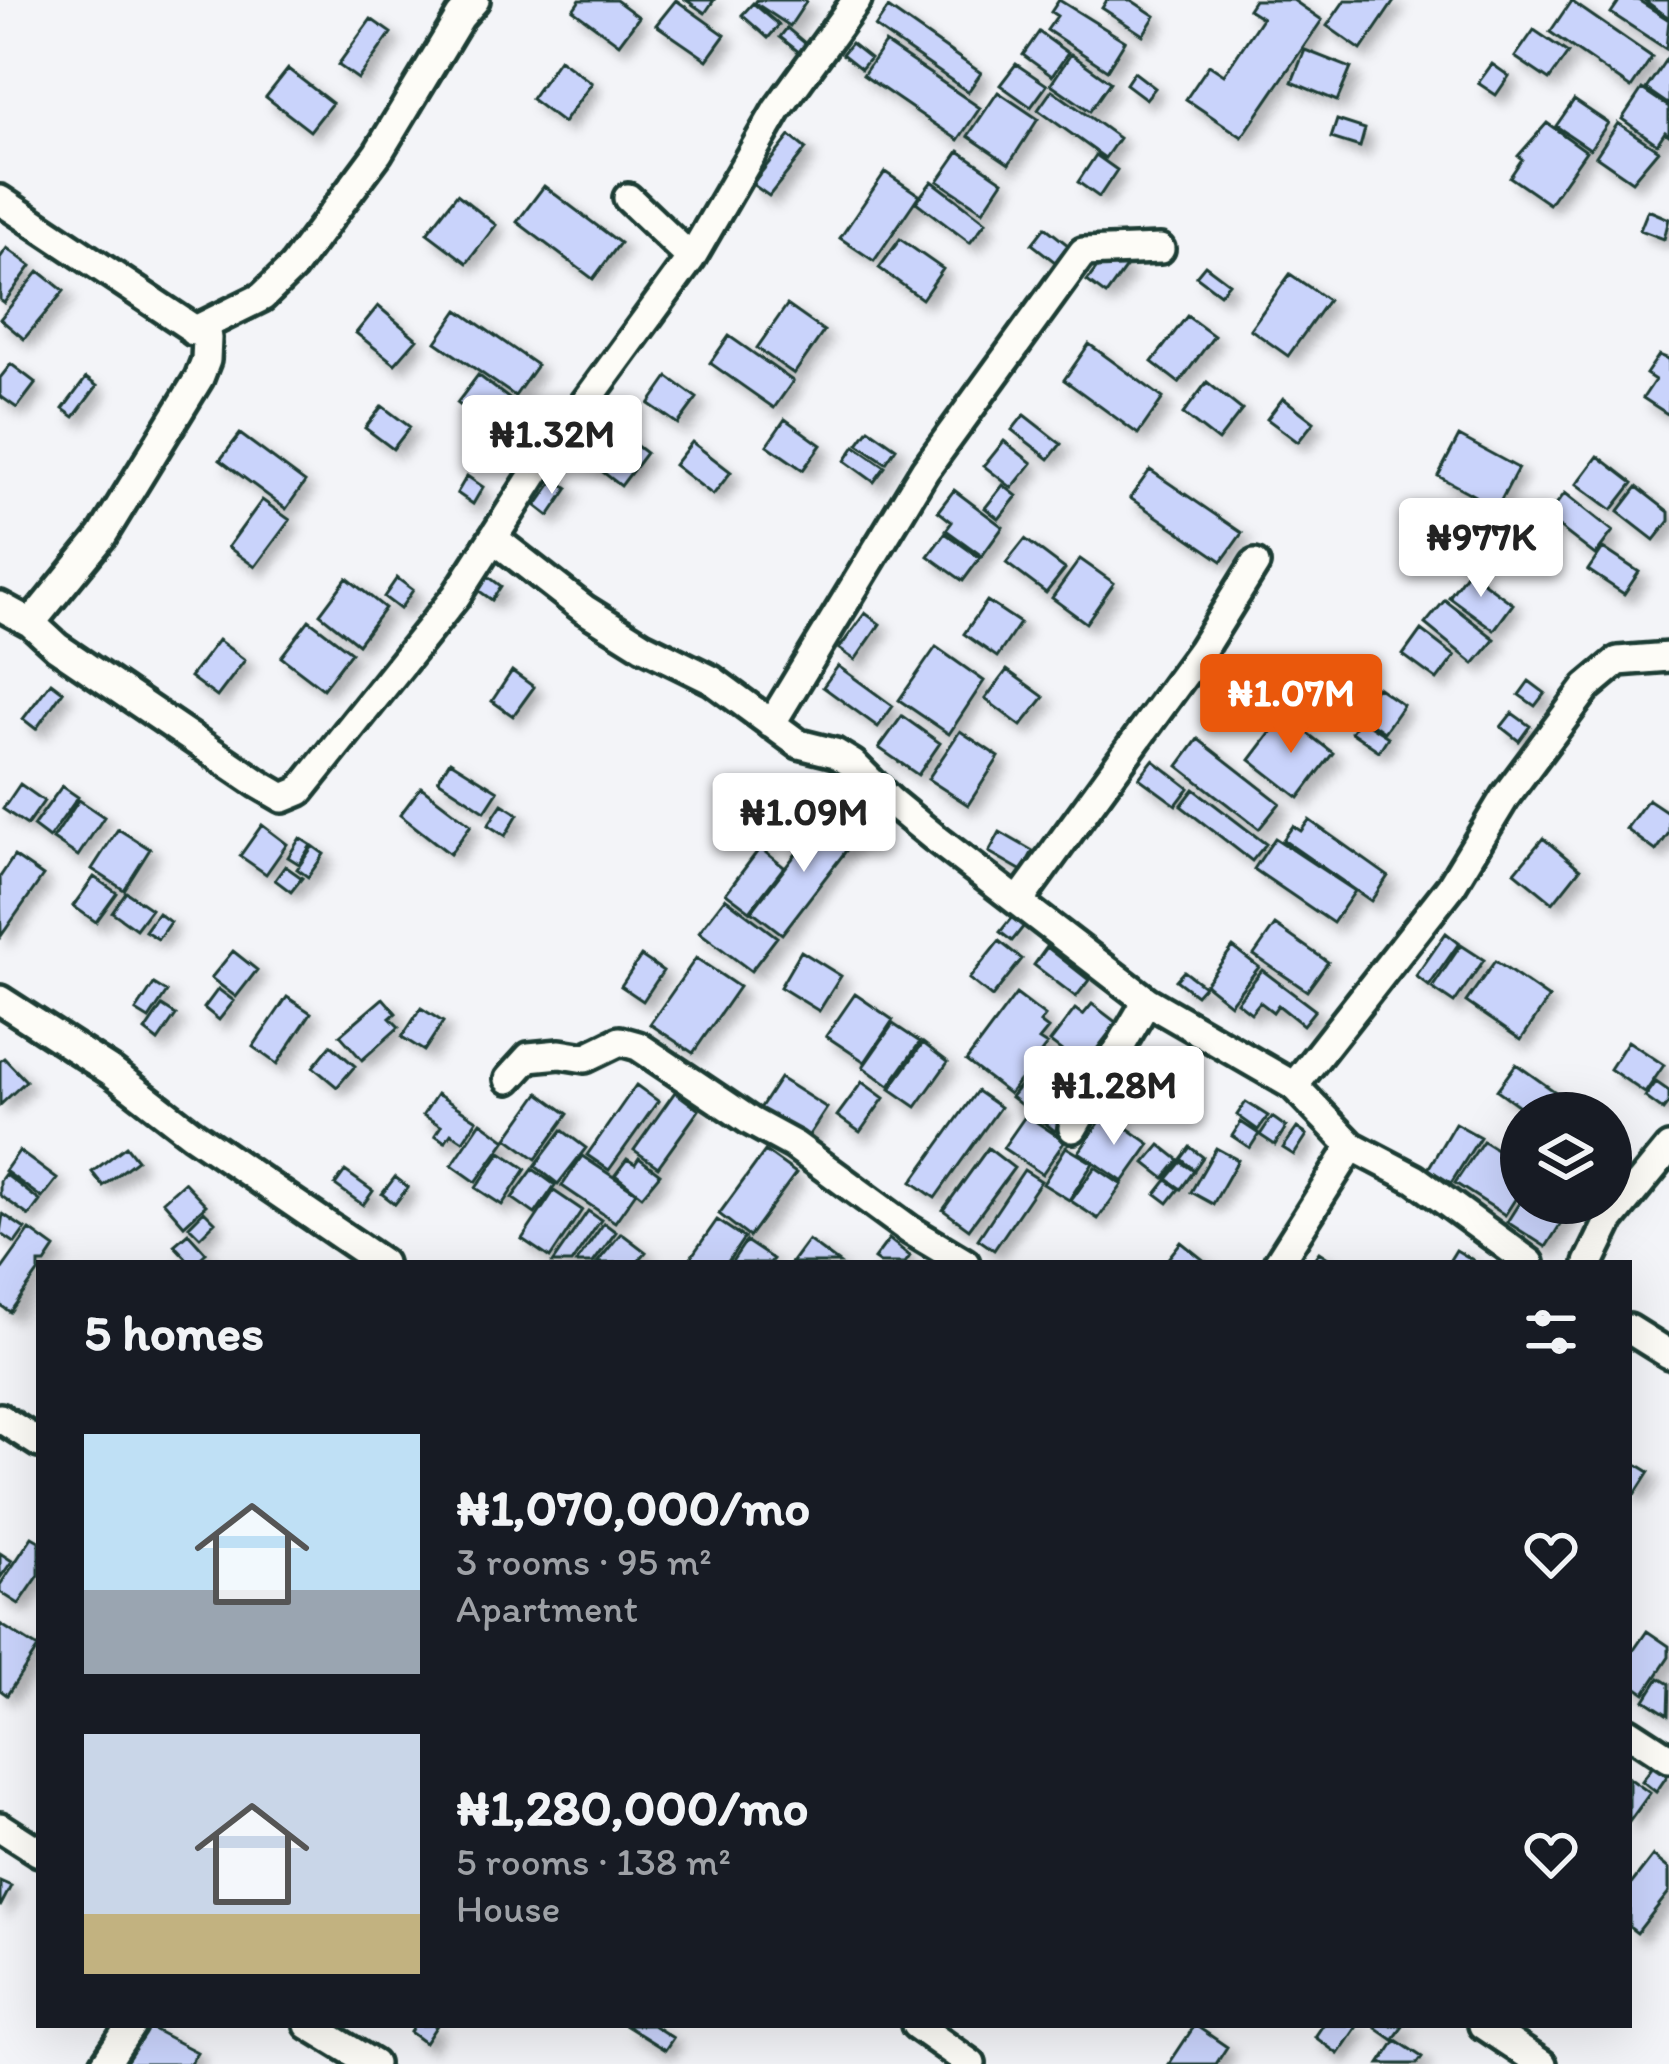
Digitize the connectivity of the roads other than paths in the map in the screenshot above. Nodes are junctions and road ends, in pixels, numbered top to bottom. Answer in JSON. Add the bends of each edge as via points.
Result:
{"nodes":[{"id":1,"x":475,"y":0,"type":"edge"},
{"id":2,"x":857,"y":0,"type":"edge"},
{"id":3,"x":628,"y":199,"type":"dead end"},
{"id":4,"x":0,"y":200,"type":"edge"},
{"id":5,"x":1160,"y":249,"type":"dead end"},
{"id":6,"x":691,"y":258,"type":"junction"},
{"id":7,"x":193,"y":331,"type":"junction"},
{"id":8,"x":493,"y":538,"type":"junction"},
{"id":9,"x":1256,"y":564,"type":"dead end"},
{"id":10,"x":0,"y":606,"type":"edge"},
{"id":11,"x":31,"y":623,"type":"junction"},
{"id":12,"x":1669,"y":656,"type":"edge"},
{"id":13,"x":771,"y":724,"type":"junction"},
{"id":14,"x":1019,"y":902,"type":"junction"},
{"id":15,"x":0,"y":1000,"type":"edge"},
{"id":16,"x":1147,"y":1000,"type":"junction"},
{"id":17,"x":509,"y":1079,"type":"dead end"},
{"id":18,"x":1294,"y":1086,"type":"junction"},
{"id":19,"x":1073,"y":1128,"type":"dead end"},
{"id":20,"x":1352,"y":1146,"type":"junction"},
{"id":21,"x":1669,"y":1148,"type":"edge"},
{"id":22,"x":378,"y":1260,"type":"edge"},
{"id":23,"x":960,"y":1260,"type":"edge"},
{"id":24,"x":1280,"y":1260,"type":"edge"},
{"id":25,"x":1526,"y":1260,"type":"edge"},
{"id":26,"x":1590,"y":1260,"type":"edge"},
{"id":27,"x":1632,"y":1330,"type":"edge"},
{"id":28,"x":1669,"y":1354,"type":"edge"},
{"id":29,"x":0,"y":1418,"type":"edge"},
{"id":30,"x":36,"y":1441,"type":"edge"},
{"id":31,"x":1632,"y":1734,"type":"edge"},
{"id":32,"x":1669,"y":1758,"type":"edge"},
{"id":33,"x":0,"y":1827,"type":"edge"},
{"id":34,"x":36,"y":1850,"type":"edge"},
{"id":35,"x":129,"y":2028,"type":"edge"},
{"id":36,"x":314,"y":2028,"type":"edge"},
{"id":37,"x":920,"y":2028,"type":"edge"},
{"id":38,"x":1488,"y":2028,"type":"edge"},
{"id":39,"x":105,"y":2064,"type":"edge"},
{"id":40,"x":373,"y":2064,"type":"edge"},
{"id":41,"x":971,"y":2064,"type":"edge"},
{"id":42,"x":1542,"y":2064,"type":"edge"}],
"edges":[{"from":1,"to":7,"type":"street","via":[[378,153],[293,267],[262,297]]},
{"from":2,"to":6,"type":"street","via":[[777,110]]},
{"from":3,"to":6,"type":"street"},
{"from":4,"to":7,"type":"street"},
{"from":5,"to":13,"type":"street","via":[[1083,252],[925,470]]},
{"from":6,"to":8,"type":"street"},
{"from":7,"to":11,"type":"street","via":[[207,338],[199,378],[102,536]]},
{"from":8,"to":11,"type":"street","via":[[300,791],[283,798]]},
{"from":8,"to":13,"type":"street","via":[[584,609],[712,680]]},
{"from":9,"to":14,"type":"street"},
{"from":10,"to":11,"type":"street"},
{"from":12,"to":18,"type":"street","via":[[1618,661],[1588,687],[1504,797],[1451,886]]},
{"from":13,"to":14,"type":"street","via":[[853,764]]},
{"from":14,"to":16,"type":"street"},
{"from":15,"to":22,"type":"street"},
{"from":16,"to":18,"type":"street"},
{"from":16,"to":19,"type":"street"},
{"from":17,"to":23,"type":"street","via":[[529,1057],[585,1058],[620,1041],[638,1046]]},
{"from":18,"to":20,"type":"street"},
{"from":20,"to":24,"type":"street"},
{"from":20,"to":25,"type":"street","via":[[1414,1179]]},
{"from":21,"to":26,"type":"street","via":[[1610,1220]]},
{"from":27,"to":28,"type":"street"},
{"from":29,"to":30,"type":"street"},
{"from":31,"to":32,"type":"street"},
{"from":33,"to":34,"type":"street"},
{"from":35,"to":39,"type":"street"},
{"from":36,"to":40,"type":"street"},
{"from":37,"to":41,"type":"street"},
{"from":38,"to":42,"type":"street"}]}
